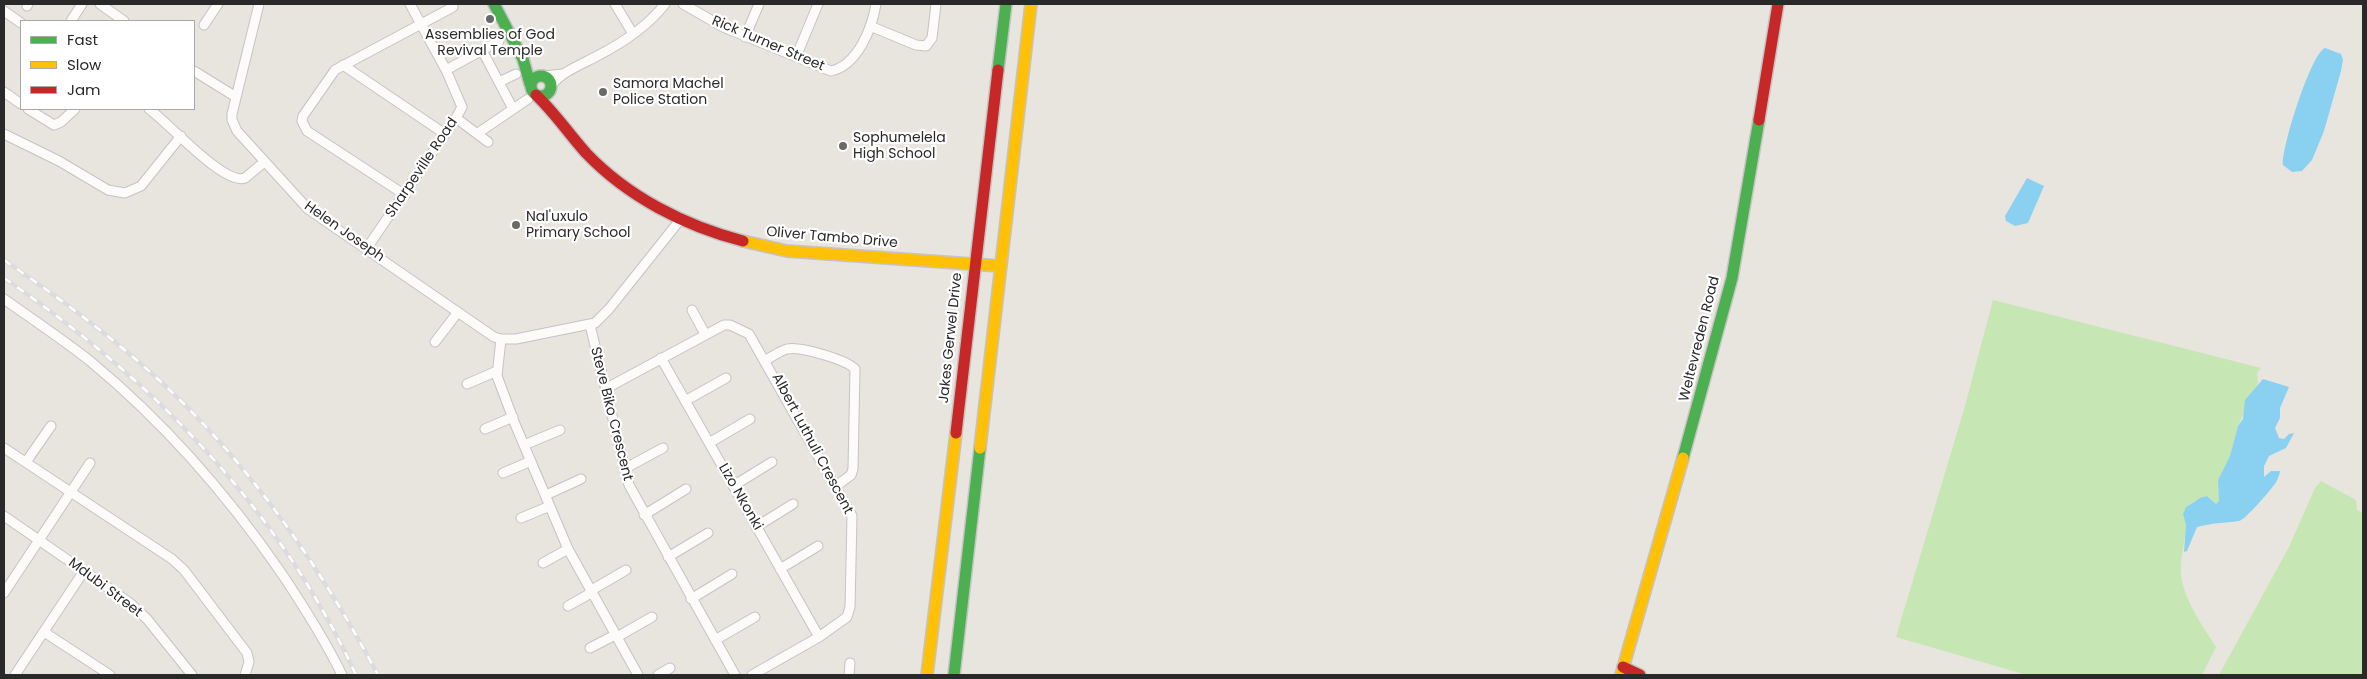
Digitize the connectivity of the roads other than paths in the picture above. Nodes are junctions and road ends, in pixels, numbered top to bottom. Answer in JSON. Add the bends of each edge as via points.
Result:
{"nodes":[{"id":1,"x":82,"y":4,"type":"edge"},
{"id":2,"x":100,"y":4,"type":"edge"},
{"id":3,"x":218,"y":4,"type":"edge"},
{"id":4,"x":260,"y":4,"type":"edge"},
{"id":5,"x":270,"y":4,"type":"edge"},
{"id":6,"x":410,"y":4,"type":"edge"},
{"id":7,"x":494,"y":4,"type":"edge"},
{"id":8,"x":615,"y":4,"type":"edge"},
{"id":9,"x":665,"y":4,"type":"edge"},
{"id":10,"x":684,"y":4,"type":"edge"},
{"id":11,"x":759,"y":4,"type":"edge"},
{"id":12,"x":818,"y":4,"type":"edge"},
{"id":13,"x":876,"y":4,"type":"edge"},
{"id":14,"x":936,"y":4,"type":"edge"},
{"id":15,"x":1006,"y":4,"type":"edge"},
{"id":16,"x":1031,"y":4,"type":"edge"},
{"id":17,"x":1778,"y":4,"type":"edge"},
{"id":18,"x":453,"y":7,"type":"dead end"},
{"id":19,"x":4,"y":11,"type":"edge"},
{"id":20,"x":72,"y":20,"type":"edge"},
{"id":21,"x":123,"y":20,"type":"edge"},
{"id":22,"x":20,"y":21,"type":"edge"},
{"id":23,"x":421,"y":24,"type":"junction"},
{"id":24,"x":204,"y":25,"type":"dead end"},
{"id":25,"x":870,"y":26,"type":"junction"},
{"id":26,"x":633,"y":34,"type":"junction"},
{"id":27,"x":745,"y":37,"type":"junction"},
{"id":28,"x":499,"y":42,"type":"dead end"},
{"id":29,"x":482,"y":50,"type":"junction"},
{"id":30,"x":796,"y":57,"type":"junction"},
{"id":31,"x":523,"y":59,"type":"junction"},
{"id":32,"x":343,"y":65,"type":"junction"},
{"id":33,"x":446,"y":70,"type":"junction"},
{"id":34,"x":516,"y":74,"type":"dead end"},
{"id":35,"x":195,"y":76,"type":"edge"},
{"id":36,"x":499,"y":82,"type":"junction"},
{"id":37,"x":547,"y":82,"type":"junction"},
{"id":38,"x":530,"y":84,"type":"junction"},
{"id":39,"x":4,"y":92,"type":"edge"},
{"id":40,"x":236,"y":97,"type":"junction"},
{"id":41,"x":532,"y":97,"type":"junction"},
{"id":42,"x":20,"y":103,"type":"edge"},
{"id":43,"x":513,"y":109,"type":"junction"},
{"id":44,"x":30,"y":110,"type":"edge"},
{"id":45,"x":74,"y":110,"type":"edge"},
{"id":46,"x":150,"y":110,"type":"edge"},
{"id":47,"x":555,"y":114,"type":"junction"},
{"id":48,"x":456,"y":118,"type":"junction"},
{"id":49,"x":478,"y":133,"type":"junction"},
{"id":50,"x":4,"y":134,"type":"edge"},
{"id":51,"x":445,"y":134,"type":"junction"},
{"id":52,"x":181,"y":136,"type":"junction"},
{"id":53,"x":488,"y":142,"type":"dead end"},
{"id":54,"x":264,"y":163,"type":"junction"},
{"id":55,"x":404,"y":195,"type":"junction"},
{"id":56,"x":680,"y":220,"type":"junction"},
{"id":57,"x":366,"y":248,"type":"junction"},
{"id":58,"x":974,"y":265,"type":"junction"},
{"id":59,"x":1000,"y":266,"type":"junction"},
{"id":60,"x":4,"y":299,"type":"edge"},
{"id":61,"x":692,"y":310,"type":"dead end"},
{"id":62,"x":458,"y":312,"type":"junction"},
{"id":63,"x":590,"y":325,"type":"junction"},
{"id":64,"x":705,"y":334,"type":"junction"},
{"id":65,"x":501,"y":339,"type":"junction"},
{"id":66,"x":435,"y":342,"type":"dead end"},
{"id":67,"x":661,"y":358,"type":"junction"},
{"id":68,"x":766,"y":360,"type":"junction"},
{"id":69,"x":497,"y":371,"type":"junction"},
{"id":70,"x":726,"y":378,"type":"dead end"},
{"id":71,"x":467,"y":384,"type":"dead end"},
{"id":72,"x":605,"y":389,"type":"junction"},
{"id":73,"x":685,"y":401,"type":"junction"},
{"id":74,"x":513,"y":417,"type":"junction"},
{"id":75,"x":750,"y":419,"type":"dead end"},
{"id":76,"x":51,"y":426,"type":"dead end"},
{"id":77,"x":485,"y":428,"type":"dead end"},
{"id":78,"x":560,"y":430,"type":"dead end"},
{"id":79,"x":709,"y":443,"type":"junction"},
{"id":80,"x":524,"y":445,"type":"junction"},
{"id":81,"x":4,"y":448,"type":"edge"},
{"id":82,"x":663,"y":448,"type":"dead end"},
{"id":83,"x":531,"y":461,"type":"junction"},
{"id":84,"x":26,"y":462,"type":"junction"},
{"id":85,"x":772,"y":462,"type":"dead end"},
{"id":86,"x":90,"y":463,"type":"dead end"},
{"id":87,"x":624,"y":469,"type":"junction"},
{"id":88,"x":503,"y":473,"type":"dead end"},
{"id":89,"x":581,"y":479,"type":"dead end"},
{"id":90,"x":733,"y":486,"type":"junction"},
{"id":91,"x":836,"y":486,"type":"junction"},
{"id":92,"x":686,"y":489,"type":"dead end"},
{"id":93,"x":71,"y":492,"type":"junction"},
{"id":94,"x":546,"y":496,"type":"junction"},
{"id":95,"x":793,"y":504,"type":"dead end"},
{"id":96,"x":550,"y":506,"type":"junction"},
{"id":97,"x":644,"y":514,"type":"junction"},
{"id":98,"x":4,"y":516,"type":"edge"},
{"id":99,"x":522,"y":518,"type":"dead end"},
{"id":100,"x":756,"y":527,"type":"junction"},
{"id":101,"x":708,"y":533,"type":"dead end"},
{"id":102,"x":39,"y":540,"type":"junction"},
{"id":103,"x":818,"y":546,"type":"dead end"},
{"id":104,"x":568,"y":549,"type":"junction"},
{"id":105,"x":668,"y":557,"type":"junction"},
{"id":106,"x":543,"y":563,"type":"dead end"},
{"id":107,"x":780,"y":569,"type":"junction"},
{"id":108,"x":626,"y":570,"type":"dead end"},
{"id":109,"x":84,"y":571,"type":"junction"},
{"id":110,"x":732,"y":574,"type":"dead end"},
{"id":111,"x":5,"y":589,"type":"edge"},
{"id":112,"x":591,"y":592,"type":"junction"},
{"id":113,"x":691,"y":599,"type":"junction"},
{"id":114,"x":568,"y":606,"type":"dead end"},
{"id":115,"x":756,"y":616,"type":"dead end"},
{"id":116,"x":652,"y":617,"type":"dead end"},
{"id":117,"x":44,"y":632,"type":"junction"},
{"id":118,"x":616,"y":636,"type":"junction"},
{"id":119,"x":819,"y":637,"type":"junction"},
{"id":120,"x":715,"y":640,"type":"junction"},
{"id":121,"x":590,"y":648,"type":"dead end"},
{"id":122,"x":850,"y":663,"type":"dead end"},
{"id":123,"x":670,"y":668,"type":"dead end"},
{"id":124,"x":1622,"y":671,"type":"edge"},
{"id":125,"x":15,"y":675,"type":"edge"},
{"id":126,"x":110,"y":675,"type":"edge"},
{"id":127,"x":192,"y":675,"type":"edge"},
{"id":128,"x":245,"y":675,"type":"edge"},
{"id":129,"x":342,"y":675,"type":"edge"},
{"id":130,"x":638,"y":675,"type":"edge"},
{"id":131,"x":658,"y":675,"type":"edge"},
{"id":132,"x":734,"y":675,"type":"edge"},
{"id":133,"x":752,"y":675,"type":"edge"},
{"id":134,"x":849,"y":675,"type":"edge"},
{"id":135,"x":927,"y":675,"type":"edge"},
{"id":136,"x":954,"y":675,"type":"edge"},
{"id":137,"x":1640,"y":675,"type":"edge"}],
"edges":[{"from":1,"to":20,"type":"street"},
{"from":2,"to":21,"type":"street"},
{"from":3,"to":24,"type":"street"},
{"from":4,"to":5,"type":"street"},
{"from":4,"to":40,"type":"street","name":"Helen Joseph"},
{"from":6,"to":23,"type":"street","name":"Sharpeville Road"},
{"from":7,"to":31,"type":"main road"},
{"from":8,"to":26,"type":"street"},
{"from":9,"to":26,"type":"street"},
{"from":10,"to":27,"type":"street","name":"Rick Turner Street"},
{"from":11,"to":27,"type":"street"},
{"from":12,"to":30,"type":"street"},
{"from":13,"to":25,"type":"street","name":"Rick Turner Street"},
{"from":14,"to":25,"type":"street","via":[[932,38],[926,46]]},
{"from":15,"to":58,"type":"main road","name":"Jakes Gerwel Drive"},
{"from":16,"to":59,"type":"main road"},
{"from":17,"to":124,"type":"main road","name":"Weltevreden Road","via":[[1732,278]]},
{"from":18,"to":23,"type":"street"},
{"from":19,"to":22,"type":"street"},
{"from":23,"to":32,"type":"street"},
{"from":23,"to":33,"type":"street","name":"Sharpeville Road"},
{"from":25,"to":30,"type":"street","name":"Rick Turner Street","via":[[854,57],[838,69],[820,68]]},
{"from":26,"to":37,"type":"street"},
{"from":27,"to":30,"type":"street","name":"Rick Turner Street"},
{"from":28,"to":29,"type":"street"},
{"from":29,"to":33,"type":"street"},
{"from":29,"to":36,"type":"street"},
{"from":31,"to":37,"type":"main road"},
{"from":31,"to":38,"type":"main road"},
{"from":32,"to":51,"type":"street"},
{"from":32,"to":55,"type":"street","via":[[331,75],[305,112],[304,126]]},
{"from":33,"to":48,"type":"street","name":"Sharpeville Road","via":[[461,103]]},
{"from":34,"to":36,"type":"street"},
{"from":35,"to":40,"type":"street"},
{"from":36,"to":43,"type":"street"},
{"from":37,"to":38,"type":"main road","via":[[534,78]]},
{"from":37,"to":41,"type":"main road","via":[[544,96]]},
{"from":37,"to":47,"type":"main road","name":"Oliver Tambo Drive"},
{"from":38,"to":41,"type":"main road","name":"Oliver Tambo Drive"},
{"from":39,"to":42,"type":"street"},
{"from":40,"to":54,"type":"street","name":"Helen Joseph","via":[[233,125]]},
{"from":41,"to":43,"type":"street"},
{"from":41,"to":47,"type":"main road","name":"Oliver Tambo Drive"},
{"from":43,"to":49,"type":"street"},
{"from":44,"to":45,"type":"street","via":[[54,125]]},
{"from":46,"to":52,"type":"street"},
{"from":47,"to":56,"type":"main road","name":"Oliver Tambo Drive","via":[[590,157],[616,180]]},
{"from":48,"to":49,"type":"street"},
{"from":48,"to":51,"type":"street","name":"Sharpeville Road"},
{"from":49,"to":53,"type":"street"},
{"from":50,"to":52,"type":"street","via":[[118,193],[141,186]]},
{"from":51,"to":55,"type":"street","name":"Sharpeville Road"},
{"from":52,"to":54,"type":"street","via":[[237,180],[245,178]]},
{"from":54,"to":57,"type":"street","name":"Helen Joseph","via":[[308,209]]},
{"from":55,"to":57,"type":"street","name":"Sharpeville Road"},
{"from":56,"to":58,"type":"main road","name":"Oliver Tambo Drive","via":[[734,240],[786,252]]},
{"from":56,"to":63,"type":"street","via":[[609,309]]},
{"from":57,"to":62,"type":"street","name":"Helen Joseph"},
{"from":58,"to":59,"type":"main road","name":"Oliver Tambo Drive"},
{"from":58,"to":135,"type":"main road","name":"Jakes Gerwel Drive"},
{"from":59,"to":136,"type":"main road"},
{"from":60,"to":129,"type":"street","via":[[88,360],[189,454],[220,489],[264,549],[310,617]]},
{"from":61,"to":64,"type":"street"},
{"from":62,"to":65,"type":"street","name":"Helen Joseph"},
{"from":62,"to":66,"type":"street"},
{"from":63,"to":65,"type":"street"},
{"from":63,"to":72,"type":"street","name":"Steve Biko Crescent"},
{"from":64,"to":67,"type":"street","name":"Albert Luthuli Crescent"},
{"from":64,"to":68,"type":"street","name":"Albert Luthuli Crescent","via":[[724,325],[746,332]]},
{"from":65,"to":69,"type":"street"},
{"from":67,"to":72,"type":"street","name":"Albert Luthuli Crescent"},
{"from":67,"to":73,"type":"street","name":"Lizo Nkonki"},
{"from":68,"to":91,"type":"street","name":"Albert Luthuli Crescent"},
{"from":68,"to":91,"type":"street","via":[[788,348],[844,361],[855,369],[853,469],[847,479]]},
{"from":69,"to":71,"type":"street"},
{"from":69,"to":74,"type":"street"},
{"from":70,"to":73,"type":"street"},
{"from":72,"to":87,"type":"street","name":"Steve Biko Crescent"},
{"from":73,"to":79,"type":"street","name":"Lizo Nkonki"},
{"from":74,"to":77,"type":"street"},
{"from":74,"to":80,"type":"street"},
{"from":75,"to":79,"type":"street"},
{"from":76,"to":84,"type":"street"},
{"from":78,"to":80,"type":"street"},
{"from":79,"to":90,"type":"street","name":"Lizo Nkonki"},
{"from":80,"to":83,"type":"street"},
{"from":81,"to":84,"type":"street"},
{"from":82,"to":87,"type":"street"},
{"from":83,"to":88,"type":"street"},
{"from":83,"to":94,"type":"street"},
{"from":84,"to":93,"type":"street"},
{"from":85,"to":90,"type":"street"},
{"from":86,"to":93,"type":"street"},
{"from":87,"to":97,"type":"street","name":"Steve Biko Crescent"},
{"from":89,"to":94,"type":"street"},
{"from":90,"to":100,"type":"street","name":"Lizo Nkonki"},
{"from":91,"to":119,"type":"street","name":"Albert Luthuli Crescent","via":[[852,516],[850,606],[844,620]]},
{"from":92,"to":97,"type":"street"},
{"from":93,"to":102,"type":"street"},
{"from":93,"to":128,"type":"street","via":[[178,564],[247,653],[249,662]]},
{"from":94,"to":96,"type":"street"},
{"from":95,"to":100,"type":"street"},
{"from":96,"to":99,"type":"street"},
{"from":96,"to":104,"type":"street"},
{"from":97,"to":105,"type":"street","name":"Steve Biko Crescent"},
{"from":98,"to":102,"type":"street","name":"Mdubi Street"},
{"from":100,"to":107,"type":"street","name":"Lizo Nkonki"},
{"from":101,"to":105,"type":"street"},
{"from":102,"to":109,"type":"street","name":"Mdubi Street"},
{"from":102,"to":111,"type":"street"},
{"from":103,"to":107,"type":"street"},
{"from":104,"to":106,"type":"street"},
{"from":104,"to":112,"type":"street"},
{"from":105,"to":113,"type":"street","name":"Steve Biko Crescent"},
{"from":107,"to":119,"type":"street","name":"Lizo Nkonki"},
{"from":108,"to":112,"type":"street"},
{"from":109,"to":117,"type":"street"},
{"from":109,"to":127,"type":"street","name":"Mdubi Street","via":[[139,611]]},
{"from":110,"to":113,"type":"street"},
{"from":112,"to":114,"type":"street"},
{"from":112,"to":118,"type":"street"},
{"from":113,"to":120,"type":"street","name":"Steve Biko Crescent"},
{"from":115,"to":120,"type":"street"},
{"from":116,"to":118,"type":"street"},
{"from":117,"to":125,"type":"street"},
{"from":117,"to":126,"type":"street"},
{"from":118,"to":121,"type":"street"},
{"from":118,"to":130,"type":"street"},
{"from":119,"to":133,"type":"street","name":"Albert Luthuli Crescent"},
{"from":120,"to":132,"type":"street","name":"Steve Biko Crescent"},
{"from":122,"to":134,"type":"street"},
{"from":123,"to":131,"type":"street"},
{"from":124,"to":137,"type":"main road"}]}
